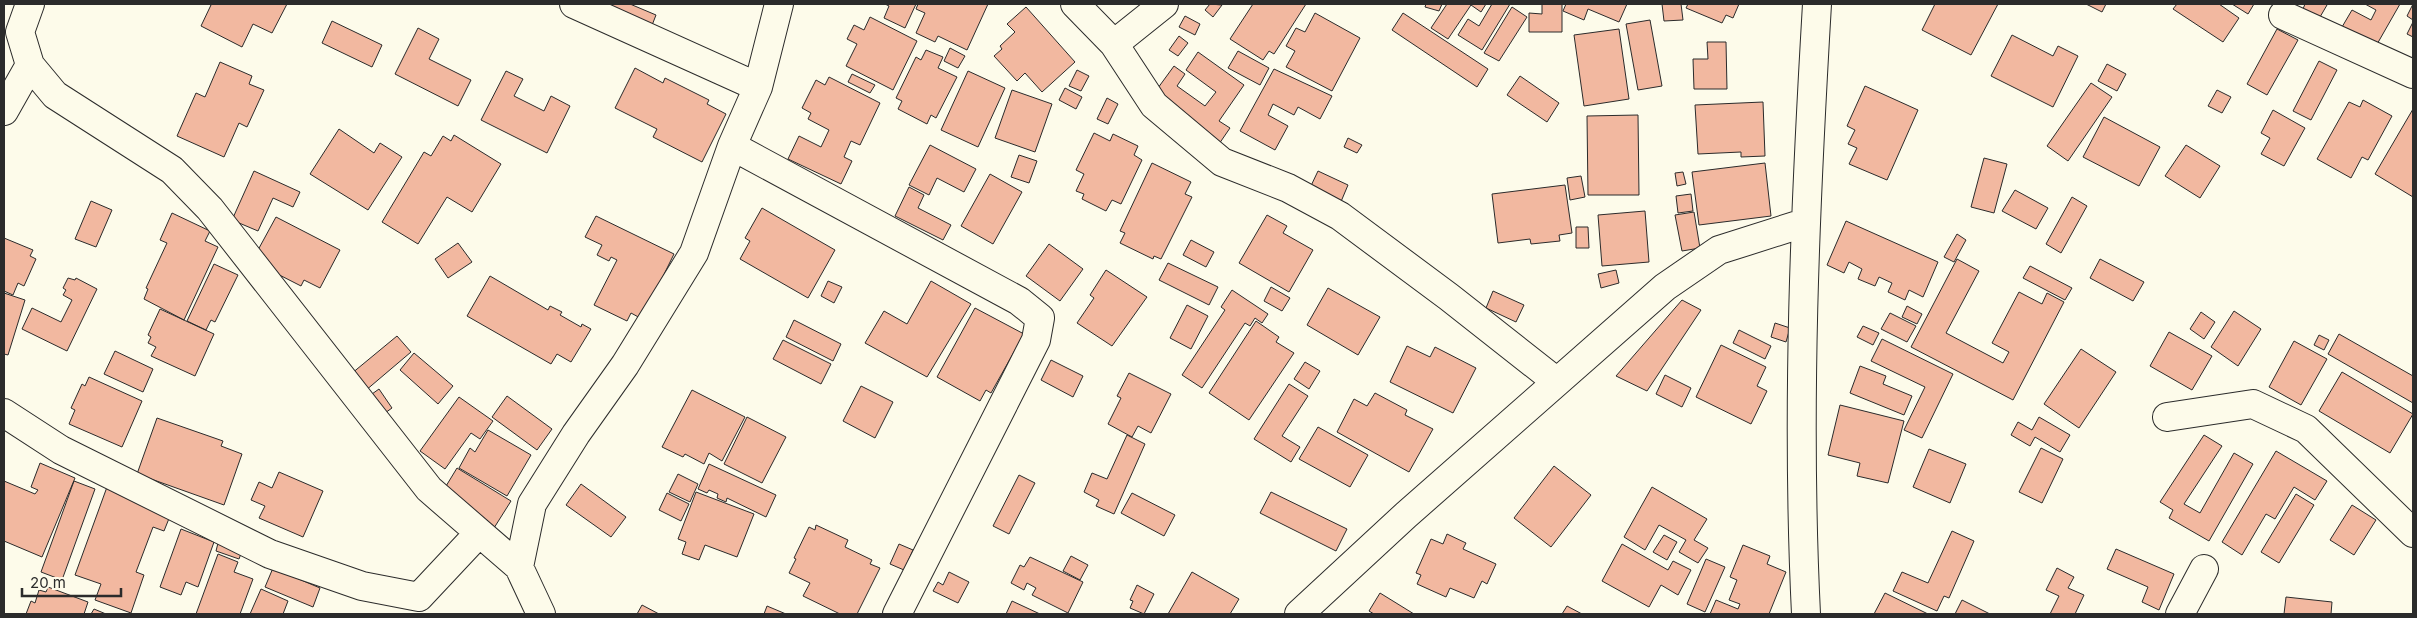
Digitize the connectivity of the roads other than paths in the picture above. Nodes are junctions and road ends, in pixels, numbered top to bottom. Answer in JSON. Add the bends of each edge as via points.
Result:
{"nodes":[{"id":1,"x":30,"y":4,"type":"edge"},
{"id":2,"x":574,"y":4,"type":"edge"},
{"id":3,"x":779,"y":4,"type":"edge"},
{"id":4,"x":1075,"y":4,"type":"edge"},
{"id":5,"x":1164,"y":4,"type":"edge"},
{"id":6,"x":1817,"y":4,"type":"edge"},
{"id":7,"x":2283,"y":15,"type":"dead end"},
{"id":8,"x":1114,"y":44,"type":"junction"},
{"id":9,"x":30,"y":64,"type":"junction"},
{"id":10,"x":2413,"y":74,"type":"edge"},
{"id":11,"x":758,"y":87,"type":"junction"},
{"id":12,"x":4,"y":111,"type":"edge"},
{"id":13,"x":732,"y":146,"type":"junction"},
{"id":14,"x":1804,"y":223,"type":"junction"},
{"id":15,"x":1557,"y":382,"type":"junction"},
{"id":16,"x":4,"y":413,"type":"edge"},
{"id":17,"x":2167,"y":417,"type":"dead end"},
{"id":18,"x":479,"y":532,"type":"junction"},
{"id":19,"x":2413,"y":533,"type":"edge"},
{"id":20,"x":519,"y":567,"type":"junction"},
{"id":21,"x":2204,"y":569,"type":"dead end"},
{"id":22,"x":541,"y":614,"type":"edge"},
{"id":23,"x":897,"y":614,"type":"edge"},
{"id":24,"x":1300,"y":614,"type":"edge"},
{"id":25,"x":1806,"y":614,"type":"edge"},
{"id":26,"x":2180,"y":614,"type":"edge"}],
"edges":[{"from":1,"to":9,"type":"street","via":[[20,32]]},
{"from":2,"to":11,"type":"street"},
{"from":3,"to":11,"type":"street"},
{"from":4,"to":8,"type":"street"},
{"from":5,"to":8,"type":"street"},
{"from":6,"to":14,"type":"street"},
{"from":7,"to":10,"type":"street"},
{"from":8,"to":15,"type":"street","via":[[1154,105],[1222,162],[1288,188],[1340,216]]},
{"from":9,"to":12,"type":"street"},
{"from":9,"to":18,"type":"street","via":[[55,95],[172,170],[210,209],[429,489]]},
{"from":11,"to":13,"type":"street"},
{"from":13,"to":20,"type":"street","via":[[694,253],[625,365],[532,504]]},
{"from":13,"to":23,"type":"street","via":[[1019,301],[1040,318],[1036,340]]},
{"from":14,"to":15,"type":"street","via":[[1719,250],[1665,287]]},
{"from":14,"to":25,"type":"street","via":[[1800,505]]},
{"from":15,"to":24,"type":"street"},
{"from":16,"to":18,"type":"street","via":[[61,450],[270,554],[362,586],[419,597]]},
{"from":17,"to":19,"type":"street","via":[[2252,404],[2306,429]]},
{"from":18,"to":20,"type":"street"},
{"from":20,"to":22,"type":"street"},
{"from":21,"to":26,"type":"street"}]}
